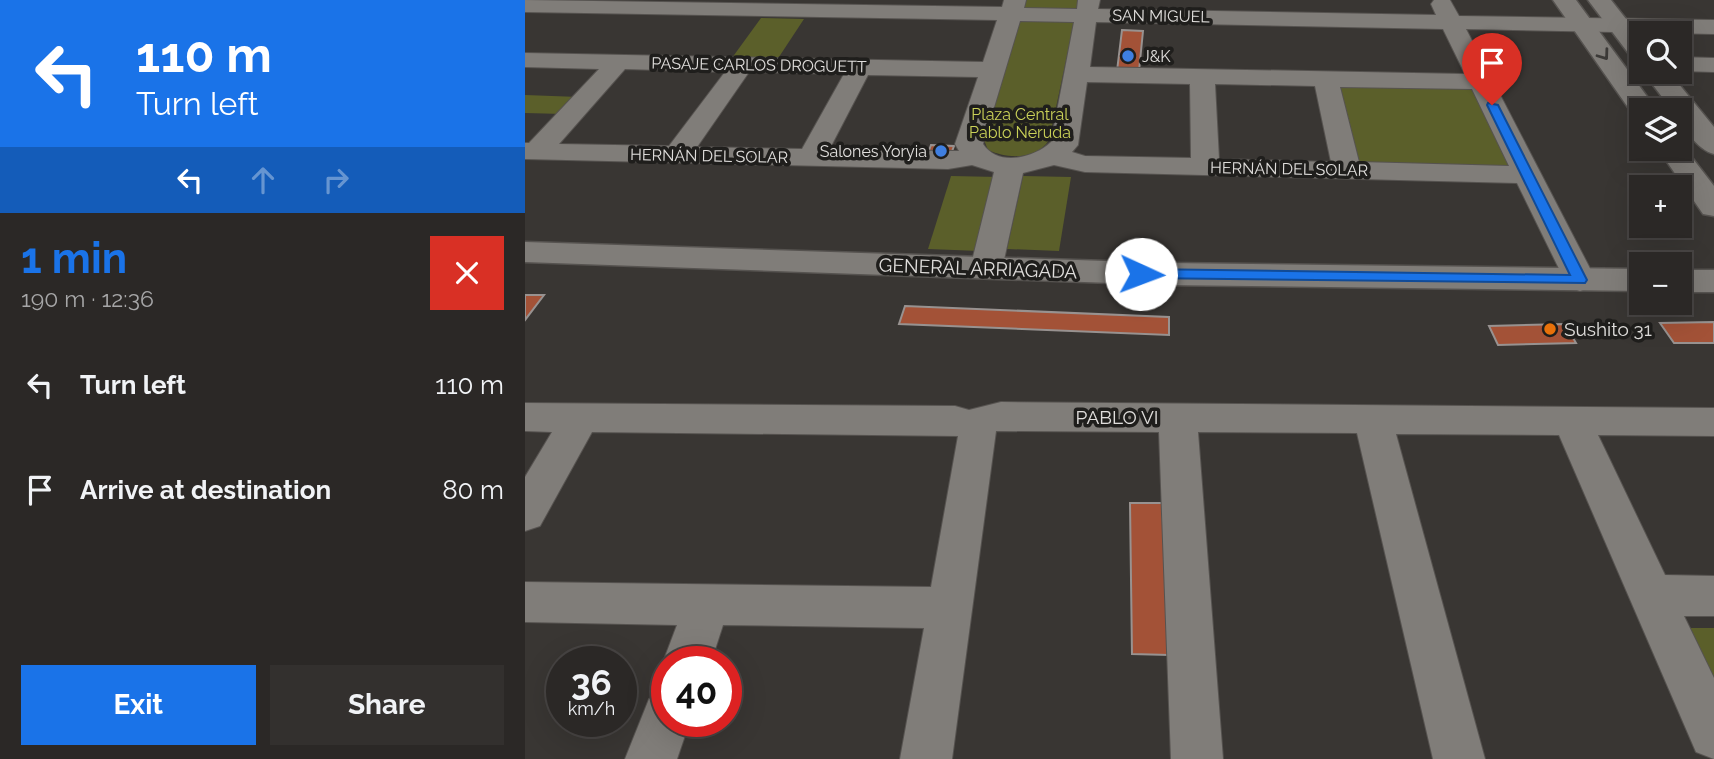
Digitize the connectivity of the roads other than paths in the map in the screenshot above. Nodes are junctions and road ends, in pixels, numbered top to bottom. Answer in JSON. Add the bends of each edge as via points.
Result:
{"nodes":[{"id":1,"x":1564,"y":0,"type":"edge"},
{"id":2,"x":1599,"y":0,"type":"edge"},
{"id":3,"x":578,"y":3,"type":"edge"},
{"id":4,"x":525,"y":5,"type":"edge"},
{"id":5,"x":1012,"y":7,"type":"edge"},
{"id":6,"x":1087,"y":7,"type":"edge"},
{"id":7,"x":1445,"y":11,"type":"edge"},
{"id":8,"x":558,"y":23,"type":"dead end"},
{"id":9,"x":1581,"y":24,"type":"junction"},
{"id":10,"x":1619,"y":25,"type":"junction"},
{"id":11,"x":1714,"y":27,"type":"edge"},
{"id":12,"x":1629,"y":38,"type":"edge"},
{"id":13,"x":542,"y":40,"type":"dead end"},
{"id":14,"x":525,"y":59,"type":"edge"},
{"id":15,"x":619,"y":62,"type":"junction"},
{"id":16,"x":1692,"y":64,"type":"edge"},
{"id":17,"x":742,"y":65,"type":"junction"},
{"id":18,"x":1714,"y":65,"type":"edge"},
{"id":19,"x":860,"y":67,"type":"junction"},
{"id":20,"x":992,"y":71,"type":"junction"},
{"id":21,"x":1077,"y":74,"type":"junction"},
{"id":22,"x":1202,"y":76,"type":"junction"},
{"id":23,"x":1326,"y":79,"type":"junction"},
{"id":24,"x":1481,"y":82,"type":"junction"},
{"id":25,"x":1666,"y":84,"type":"edge"},
{"id":26,"x":1635,"y":98,"type":"edge"},
{"id":27,"x":1714,"y":145,"type":"edge"},
{"id":28,"x":531,"y":151,"type":"edge"},
{"id":29,"x":677,"y":155,"type":"junction"},
{"id":30,"x":976,"y":156,"type":"junction"},
{"id":31,"x":1052,"y":156,"type":"junction"},
{"id":32,"x":811,"y":158,"type":"junction"},
{"id":33,"x":1681,"y":161,"type":"edge"},
{"id":34,"x":1010,"y":166,"type":"junction"},
{"id":35,"x":1205,"y":167,"type":"junction"},
{"id":36,"x":1347,"y":171,"type":"junction"},
{"id":37,"x":1527,"y":175,"type":"junction"},
{"id":38,"x":1714,"y":207,"type":"edge"},
{"id":39,"x":525,"y":252,"type":"edge"},
{"id":40,"x":986,"y":269,"type":"junction"},
{"id":41,"x":1580,"y":280,"type":"junction"},
{"id":42,"x":1629,"y":281,"type":"edge"},
{"id":43,"x":1692,"y":281,"type":"edge"},
{"id":44,"x":1714,"y":281,"type":"edge"},
{"id":45,"x":525,"y":417,"type":"edge"},
{"id":46,"x":1178,"y":417,"type":"junction"},
{"id":47,"x":580,"y":418,"type":"junction"},
{"id":48,"x":1373,"y":419,"type":"junction"},
{"id":49,"x":1573,"y":421,"type":"junction"},
{"id":50,"x":1714,"y":422,"type":"edge"},
{"id":51,"x":973,"y":426,"type":"junction"},
{"id":52,"x":525,"y":514,"type":"edge"},
{"id":53,"x":1651,"y":595,"type":"junction"},
{"id":54,"x":1714,"y":596,"type":"edge"},
{"id":55,"x":525,"y":602,"type":"edge"},
{"id":56,"x":707,"y":605,"type":"junction"},
{"id":57,"x":950,"y":608,"type":"junction"},
{"id":58,"x":693,"y":646,"type":"edge"},
{"id":59,"x":1714,"y":734,"type":"edge"},
{"id":60,"x":659,"y":737,"type":"edge"},
{"id":61,"x":651,"y":759,"type":"edge"},
{"id":62,"x":926,"y":759,"type":"edge"},
{"id":63,"x":1197,"y":759,"type":"edge"},
{"id":64,"x":1459,"y":759,"type":"edge"}],
"edges":[{"from":1,"to":9,"type":"street"},
{"from":2,"to":10,"type":"street"},
{"from":3,"to":4,"type":"street","name":"SAN MIGUEL"},
{"from":3,"to":5,"type":"street","name":"SAN MIGUEL"},
{"from":3,"to":8,"type":"street"},
{"from":5,"to":6,"type":"street","name":"SAN MIGUEL"},
{"from":5,"to":20,"type":"street"},
{"from":6,"to":7,"type":"street","name":"SAN MIGUEL"},
{"from":6,"to":21,"type":"street"},
{"from":7,"to":9,"type":"street","name":"SAN MIGUEL"},
{"from":7,"to":24,"type":"street"},
{"from":9,"to":10,"type":"street","name":"SAN MIGUEL"},
{"from":9,"to":26,"type":"street","one_way":true},
{"from":10,"to":11,"type":"street","name":"SAN MIGUEL"},
{"from":10,"to":12,"type":"street"},
{"from":13,"to":14,"type":"street"},
{"from":14,"to":15,"type":"street","name":"PASAJE CARLOS DROGUETT"},
{"from":15,"to":17,"type":"street","name":"PASAJE CARLOS DROGUETT"},
{"from":15,"to":28,"type":"street"},
{"from":16,"to":18,"type":"street"},
{"from":17,"to":19,"type":"street","name":"PASAJE CARLOS DROGUETT"},
{"from":17,"to":29,"type":"street"},
{"from":19,"to":20,"type":"street","name":"PASAJE CARLOS DROGUETT"},
{"from":19,"to":32,"type":"street"},
{"from":20,"to":30,"type":"street","via":[[970,138]]},
{"from":21,"to":22,"type":"street"},
{"from":21,"to":31,"type":"street","via":[[1064,145]]},
{"from":22,"to":23,"type":"street"},
{"from":22,"to":35,"type":"street"},
{"from":23,"to":24,"type":"street"},
{"from":23,"to":36,"type":"street"},
{"from":24,"to":37,"type":"street"},
{"from":25,"to":27,"type":"street"},
{"from":28,"to":29,"type":"street","name":"HERNÁN DEL SOLAR"},
{"from":29,"to":32,"type":"street","name":"HERNÁN DEL SOLAR"},
{"from":30,"to":32,"type":"street","name":"HERNÁN DEL SOLAR","via":[[955,161]]},
{"from":30,"to":34,"type":"street"},
{"from":31,"to":34,"type":"street"},
{"from":31,"to":35,"type":"street","name":"HERNÁN DEL SOLAR","via":[[1085,164]]},
{"from":33,"to":38,"type":"street"},
{"from":34,"to":40,"type":"street"},
{"from":35,"to":36,"type":"street","name":"HERNÁN DEL SOLAR"},
{"from":36,"to":37,"type":"street","name":"HERNÁN DEL SOLAR"},
{"from":37,"to":41,"type":"street"},
{"from":39,"to":40,"type":"street","name":"GENERAL ARRIAGADA"},
{"from":40,"to":41,"type":"street","name":"GENERAL ARRIAGADA"},
{"from":41,"to":42,"type":"street","name":"GENERAL ARRIAGADA"},
{"from":43,"to":44,"type":"street"},
{"from":45,"to":47,"type":"street","name":"PABLO VI"},
{"from":46,"to":48,"type":"street","name":"PABLO VI"},
{"from":46,"to":51,"type":"street","name":"PABLO VI","via":[[1001,415]]},
{"from":46,"to":63,"type":"street"},
{"from":47,"to":51,"type":"street","name":"PABLO VI","via":[[955,420]]},
{"from":47,"to":52,"type":"street"},
{"from":48,"to":49,"type":"street","name":"PABLO VI"},
{"from":48,"to":64,"type":"street"},
{"from":49,"to":50,"type":"street","name":"PABLO VI"},
{"from":49,"to":53,"type":"street"},
{"from":51,"to":57,"type":"street","via":[[977,440]]},
{"from":53,"to":54,"type":"street"},
{"from":53,"to":59,"type":"street"},
{"from":55,"to":56,"type":"street"},
{"from":56,"to":57,"type":"street"},
{"from":56,"to":58,"type":"street"},
{"from":57,"to":62,"type":"street"},
{"from":60,"to":61,"type":"street"}]}
